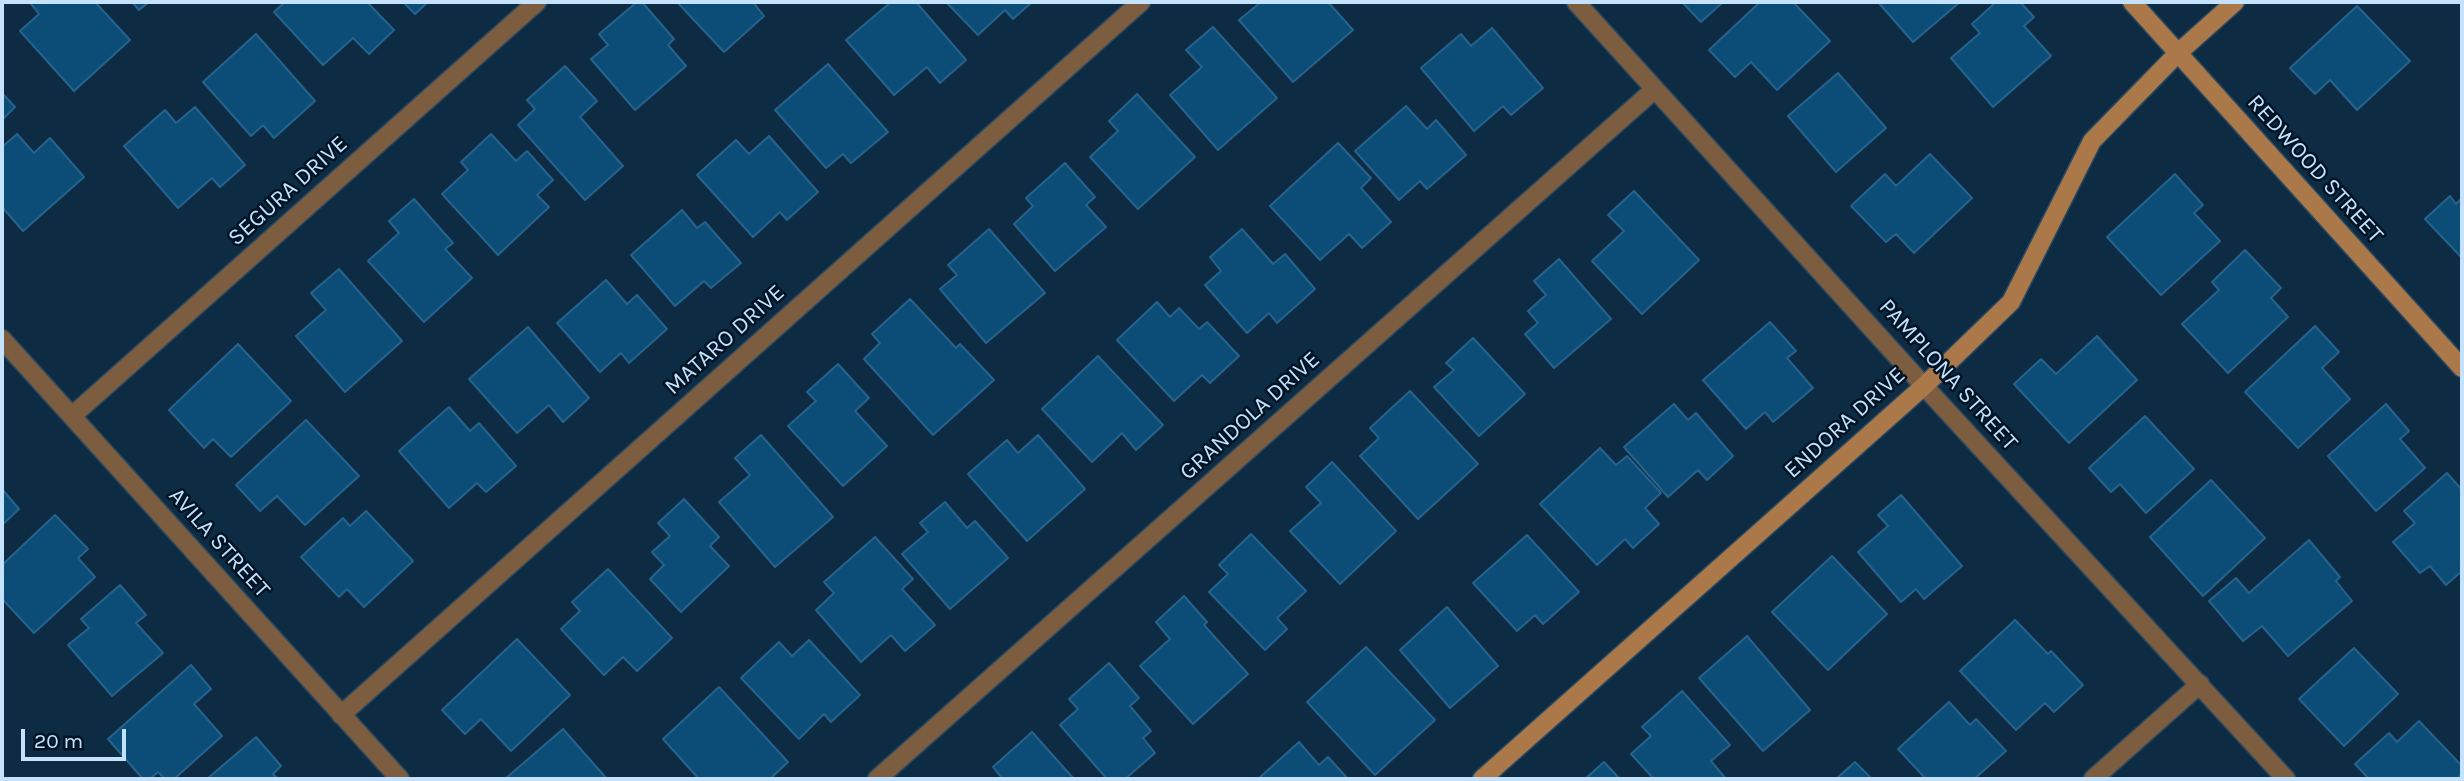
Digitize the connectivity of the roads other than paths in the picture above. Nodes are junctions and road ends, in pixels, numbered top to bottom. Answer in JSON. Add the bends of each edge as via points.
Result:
{"nodes":[{"id":1,"x":537,"y":2,"type":"edge"},
{"id":2,"x":1141,"y":2,"type":"edge"},
{"id":3,"x":1576,"y":2,"type":"edge"},
{"id":4,"x":2132,"y":2,"type":"edge"},
{"id":5,"x":2235,"y":2,"type":"edge"},
{"id":6,"x":2178,"y":53,"type":"junction"},
{"id":7,"x":1656,"y":89,"type":"junction"},
{"id":8,"x":2,"y":339,"type":"edge"},
{"id":9,"x":2462,"y":369,"type":"edge"},
{"id":10,"x":1924,"y":386,"type":"junction"},
{"id":11,"x":72,"y":416,"type":"junction"},
{"id":12,"x":2200,"y":684,"type":"junction"},
{"id":13,"x":341,"y":715,"type":"junction"},
{"id":14,"x":400,"y":779,"type":"edge"},
{"id":15,"x":877,"y":779,"type":"edge"},
{"id":16,"x":1482,"y":779,"type":"edge"},
{"id":17,"x":2093,"y":779,"type":"edge"},
{"id":18,"x":2286,"y":779,"type":"edge"}],
"edges":[{"from":1,"to":11,"type":"street","name":"SEGURA DRIVE"},
{"from":2,"to":13,"type":"street","name":"MATARO DRIVE"},
{"from":3,"to":7,"type":"street","name":"PAMPLONA STREET"},
{"from":4,"to":6,"type":"street","name":"REDWOOD STREET"},
{"from":5,"to":6,"type":"street","name":"ENDORA DRIVE"},
{"from":6,"to":9,"type":"street","name":"REDWOOD STREET"},
{"from":6,"to":10,"type":"street","name":"ENDORA DRIVE","via":[[2092,141],[2011,302]]},
{"from":7,"to":10,"type":"street","name":"PAMPLONA STREET"},
{"from":7,"to":15,"type":"street","name":"GRANDOLA DRIVE"},
{"from":8,"to":11,"type":"street","name":"AVILA STREET"},
{"from":10,"to":12,"type":"street","name":"PAMPLONA STREET"},
{"from":10,"to":16,"type":"street","name":"ENDORA DRIVE"},
{"from":11,"to":13,"type":"street","name":"AVILA STREET"},
{"from":12,"to":17,"type":"street"},
{"from":12,"to":18,"type":"street","name":"PAMPLONA STREET"},
{"from":13,"to":14,"type":"street","name":"AVILA STREET"}]}
